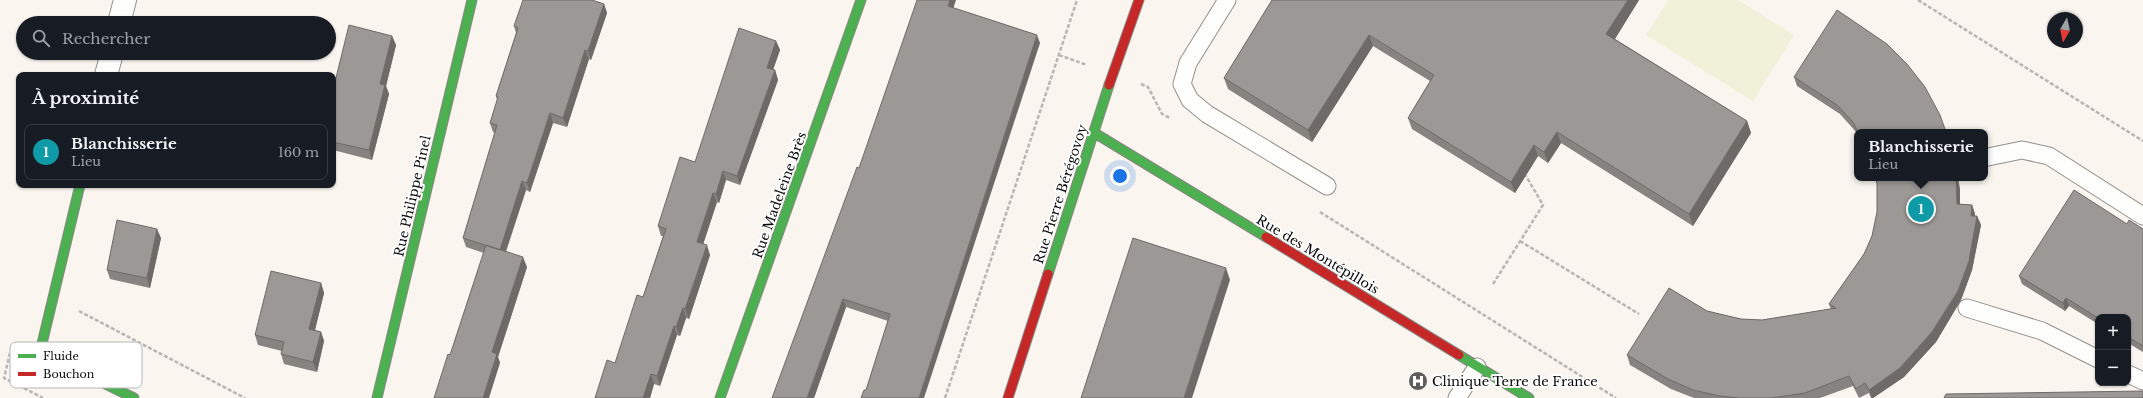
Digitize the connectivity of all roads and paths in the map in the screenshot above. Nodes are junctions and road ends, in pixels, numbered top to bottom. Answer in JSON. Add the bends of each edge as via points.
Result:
{"nodes":[{"id":1,"x":125,"y":0,"type":"edge"},
{"id":2,"x":472,"y":0,"type":"edge"},
{"id":3,"x":861,"y":0,"type":"edge"},
{"id":4,"x":1077,"y":0,"type":"edge"},
{"id":5,"x":1139,"y":0,"type":"edge"},
{"id":6,"x":1227,"y":0,"type":"edge"},
{"id":7,"x":1918,"y":0,"type":"edge"},
{"id":8,"x":121,"y":16,"type":"edge"},
{"id":9,"x":1059,"y":55,"type":"junction"},
{"id":10,"x":110,"y":60,"type":"edge"},
{"id":11,"x":107,"y":72,"type":"edge"},
{"id":12,"x":1113,"y":74,"type":"junction"},
{"id":13,"x":1176,"y":122,"type":"dead end"},
{"id":14,"x":1093,"y":132,"type":"junction"},
{"id":15,"x":2143,"y":141,"type":"edge"},
{"id":16,"x":1988,"y":157,"type":"dead end"},
{"id":17,"x":1526,"y":176,"type":"edge"},
{"id":18,"x":1327,"y":186,"type":"dead end"},
{"id":19,"x":79,"y":188,"type":"edge"},
{"id":20,"x":1319,"y":212,"type":"dead end"},
{"id":21,"x":2143,"y":216,"type":"edge"},
{"id":22,"x":1520,"y":241,"type":"junction"},
{"id":23,"x":1493,"y":284,"type":"dead end"},
{"id":24,"x":53,"y":296,"type":"junction"},
{"id":25,"x":1967,"y":308,"type":"dead end"},
{"id":26,"x":1639,"y":314,"type":"dead end"},
{"id":27,"x":42,"y":342,"type":"edge"},
{"id":28,"x":140,"y":342,"type":"edge"},
{"id":29,"x":142,"y":343,"type":"edge"},
{"id":30,"x":2095,"y":358,"type":"edge"},
{"id":31,"x":1477,"y":366,"type":"junction"},
{"id":32,"x":2131,"y":375,"type":"edge"},
{"id":33,"x":2143,"y":381,"type":"edge"},
{"id":34,"x":114,"y":388,"type":"edge"},
{"id":35,"x":134,"y":398,"type":"edge"},
{"id":36,"x":245,"y":398,"type":"edge"},
{"id":37,"x":377,"y":398,"type":"edge"},
{"id":38,"x":720,"y":398,"type":"edge"},
{"id":39,"x":945,"y":398,"type":"edge"},
{"id":40,"x":1008,"y":398,"type":"edge"},
{"id":41,"x":1457,"y":398,"type":"edge"},
{"id":42,"x":1529,"y":398,"type":"edge"},
{"id":43,"x":1616,"y":398,"type":"edge"}],
"edges":[{"from":1,"to":8,"type":"street"},
{"from":2,"to":37,"type":"street","name":"Rue Philippe Pinel"},
{"from":3,"to":38,"type":"street","name":"Rue Madeleine Brès"},
{"from":4,"to":9,"type":"path"},
{"from":5,"to":12,"type":"street","name":"Rue Pierre Bérégovoy"},
{"from":6,"to":18,"type":"lane","via":[[1188,63],[1182,84],[1190,100],[1207,114]]},
{"from":7,"to":15,"type":"path"},
{"from":9,"to":12,"type":"path"},
{"from":9,"to":39,"type":"path"},
{"from":10,"to":11,"type":"street"},
{"from":12,"to":13,"type":"path","via":[[1148,87],[1162,114]]},
{"from":12,"to":14,"type":"street","name":"Rue Pierre Bérégovoy"},
{"from":14,"to":31,"type":"street","name":"Rue des Montépillois"},
{"from":14,"to":40,"type":"street","name":"Rue Pierre Bérégovoy"},
{"from":16,"to":21,"type":"lane","via":[[2022,150],[2049,156]]},
{"from":17,"to":22,"type":"path","via":[[1543,205]]},
{"from":19,"to":24,"type":"street"},
{"from":20,"to":43,"type":"path"},
{"from":22,"to":23,"type":"path"},
{"from":22,"to":26,"type":"path"},
{"from":24,"to":27,"type":"street"},
{"from":24,"to":28,"type":"path"},
{"from":25,"to":30,"type":"lane","via":[[2042,331]]},
{"from":29,"to":36,"type":"path"},
{"from":31,"to":41,"type":"lane"},
{"from":31,"to":42,"type":"street","name":"Rue des Montépillois"},
{"from":32,"to":33,"type":"lane"},
{"from":34,"to":35,"type":"street"}]}
